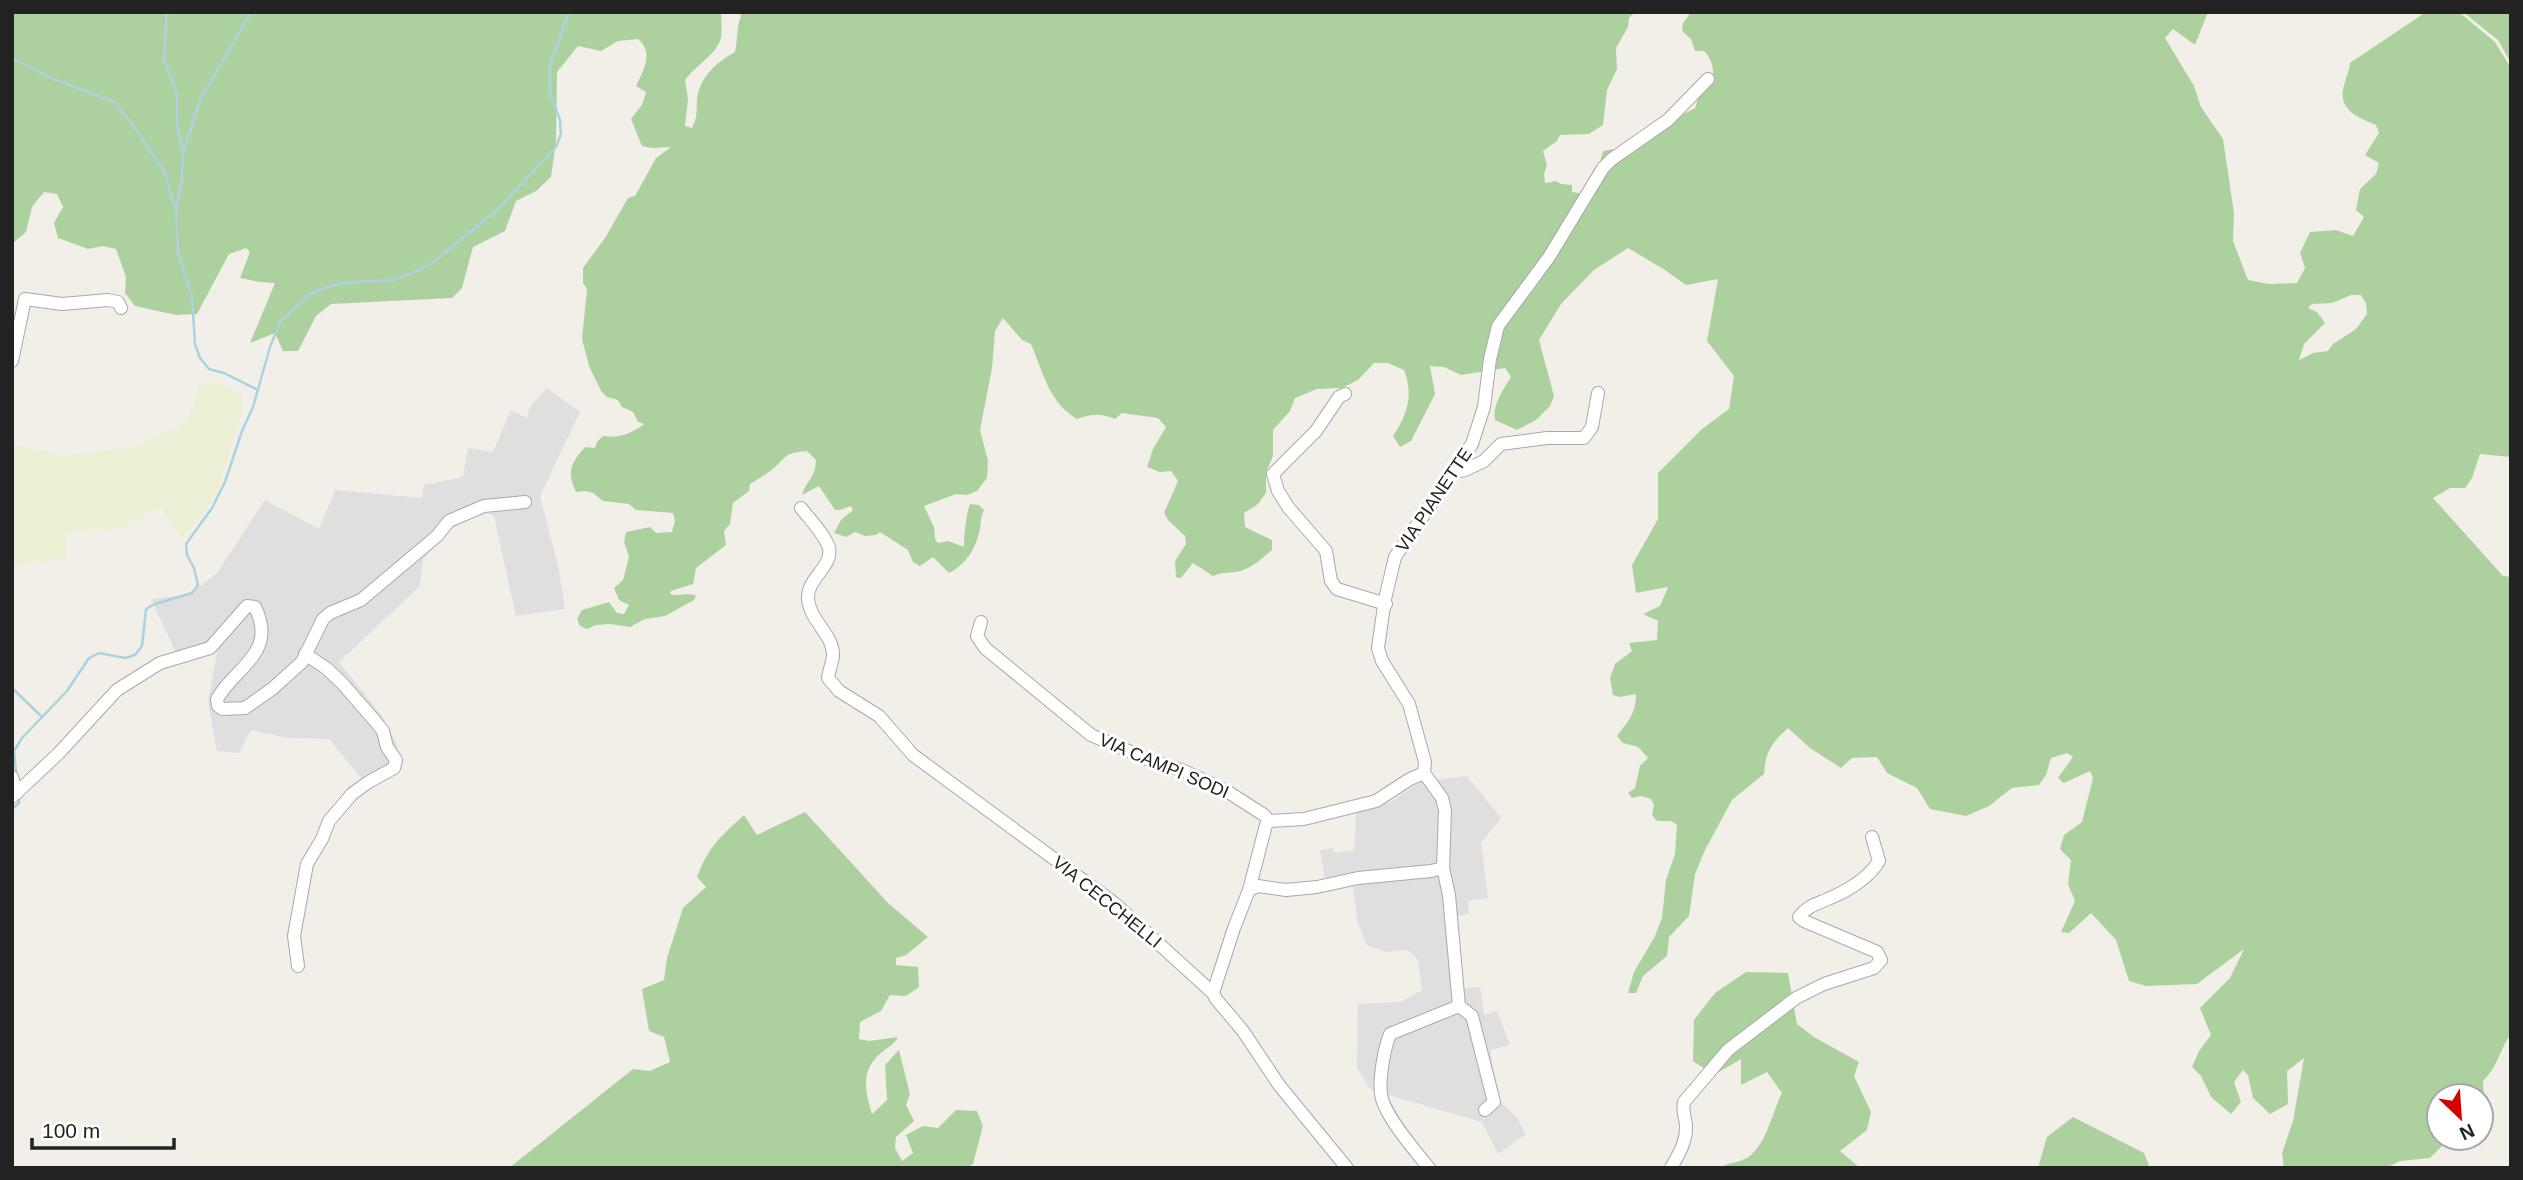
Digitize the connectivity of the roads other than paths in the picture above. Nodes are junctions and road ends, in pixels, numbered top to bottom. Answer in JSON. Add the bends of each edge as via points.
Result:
{"nodes":[{"id":1,"x":1708,"y":79,"type":"dead end"},
{"id":2,"x":121,"y":308,"type":"dead end"},
{"id":3,"x":12,"y":361,"type":"edge"},
{"id":4,"x":1598,"y":393,"type":"dead end"},
{"id":5,"x":1345,"y":394,"type":"dead end"},
{"id":6,"x":1455,"y":472,"type":"junction"},
{"id":7,"x":525,"y":502,"type":"dead end"},
{"id":8,"x":801,"y":508,"type":"dead end"},
{"id":9,"x":1386,"y":604,"type":"junction"},
{"id":10,"x":981,"y":622,"type":"dead end"},
{"id":11,"x":306,"y":654,"type":"junction"},
{"id":12,"x":1424,"y":773,"type":"junction"},
{"id":13,"x":12,"y":777,"type":"edge"},
{"id":14,"x":17,"y":793,"type":"edge"},
{"id":15,"x":1269,"y":821,"type":"junction"},
{"id":16,"x":1872,"y":837,"type":"dead end"},
{"id":17,"x":1443,"y":868,"type":"junction"},
{"id":18,"x":1249,"y":890,"type":"junction"},
{"id":19,"x":298,"y":966,"type":"dead end"},
{"id":20,"x":1213,"y":993,"type":"junction"},
{"id":21,"x":1459,"y":1006,"type":"junction"},
{"id":22,"x":1485,"y":1110,"type":"dead end"},
{"id":23,"x":1347,"y":1168,"type":"edge"},
{"id":24,"x":1429,"y":1168,"type":"edge"},
{"id":25,"x":1671,"y":1168,"type":"edge"}],
"edges":[{"from":1,"to":6,"type":"street","name":"VIA PIANETTE","via":[[1668,120],[1603,168],[1549,257],[1498,326],[1482,419]]},
{"from":2,"to":3,"type":"street","via":[[118,302],[108,300],[62,304],[25,299]]},
{"from":4,"to":6,"type":"street","via":[[1592,427],[1584,438],[1500,444],[1484,461]]},
{"from":5,"to":9,"type":"street","via":[[1273,474],[1288,507],[1326,551],[1336,589]]},
{"from":6,"to":9,"type":"street","name":"VIA PIANETTE","via":[[1395,557]]},
{"from":7,"to":11,"type":"street","via":[[484,506],[449,522],[361,600],[323,619]]},
{"from":8,"to":20,"type":"street","name":"VIA CECCHELLI","via":[[830,552],[808,597],[811,614],[831,644],[828,678],[839,691],[879,716],[913,755],[1114,903]]},
{"from":9,"to":12,"type":"street","name":"VIA PIANETTE","via":[[1378,649],[1409,704]]},
{"from":10,"to":15,"type":"street","name":"VIA CAMPI SODI","via":[[977,636],[985,648],[1091,735],[1225,790]]},
{"from":11,"to":14,"type":"street","via":[[256,702],[233,710],[218,706],[222,690],[250,663],[260,642],[258,613],[247,606],[209,648],[160,663],[117,690]]},
{"from":11,"to":19,"type":"street","via":[[342,683],[375,721],[396,760],[394,768],[352,794],[329,821],[307,864],[294,936]]},
{"from":12,"to":15,"type":"street","via":[[1376,801],[1304,819]]},
{"from":12,"to":17,"type":"street","via":[[1445,810]]},
{"from":13,"to":14,"type":"street"},
{"from":15,"to":18,"type":"street"},
{"from":16,"to":25,"type":"street","via":[[1879,861],[1873,870],[1799,916],[1877,951],[1881,960],[1874,968],[1796,998],[1728,1050],[1684,1102],[1684,1142]]},
{"from":17,"to":18,"type":"street","via":[[1317,887],[1286,890],[1258,886]]},
{"from":17,"to":21,"type":"street"},
{"from":18,"to":20,"type":"street"},
{"from":20,"to":23,"type":"street","name":"VIA CECCHELLI","via":[[1279,1085]]},
{"from":21,"to":22,"type":"street","via":[[1472,1016],[1488,1072],[1494,1102]]},
{"from":21,"to":24,"type":"street","via":[[1390,1034],[1385,1046],[1381,1095],[1405,1139]]}]}
